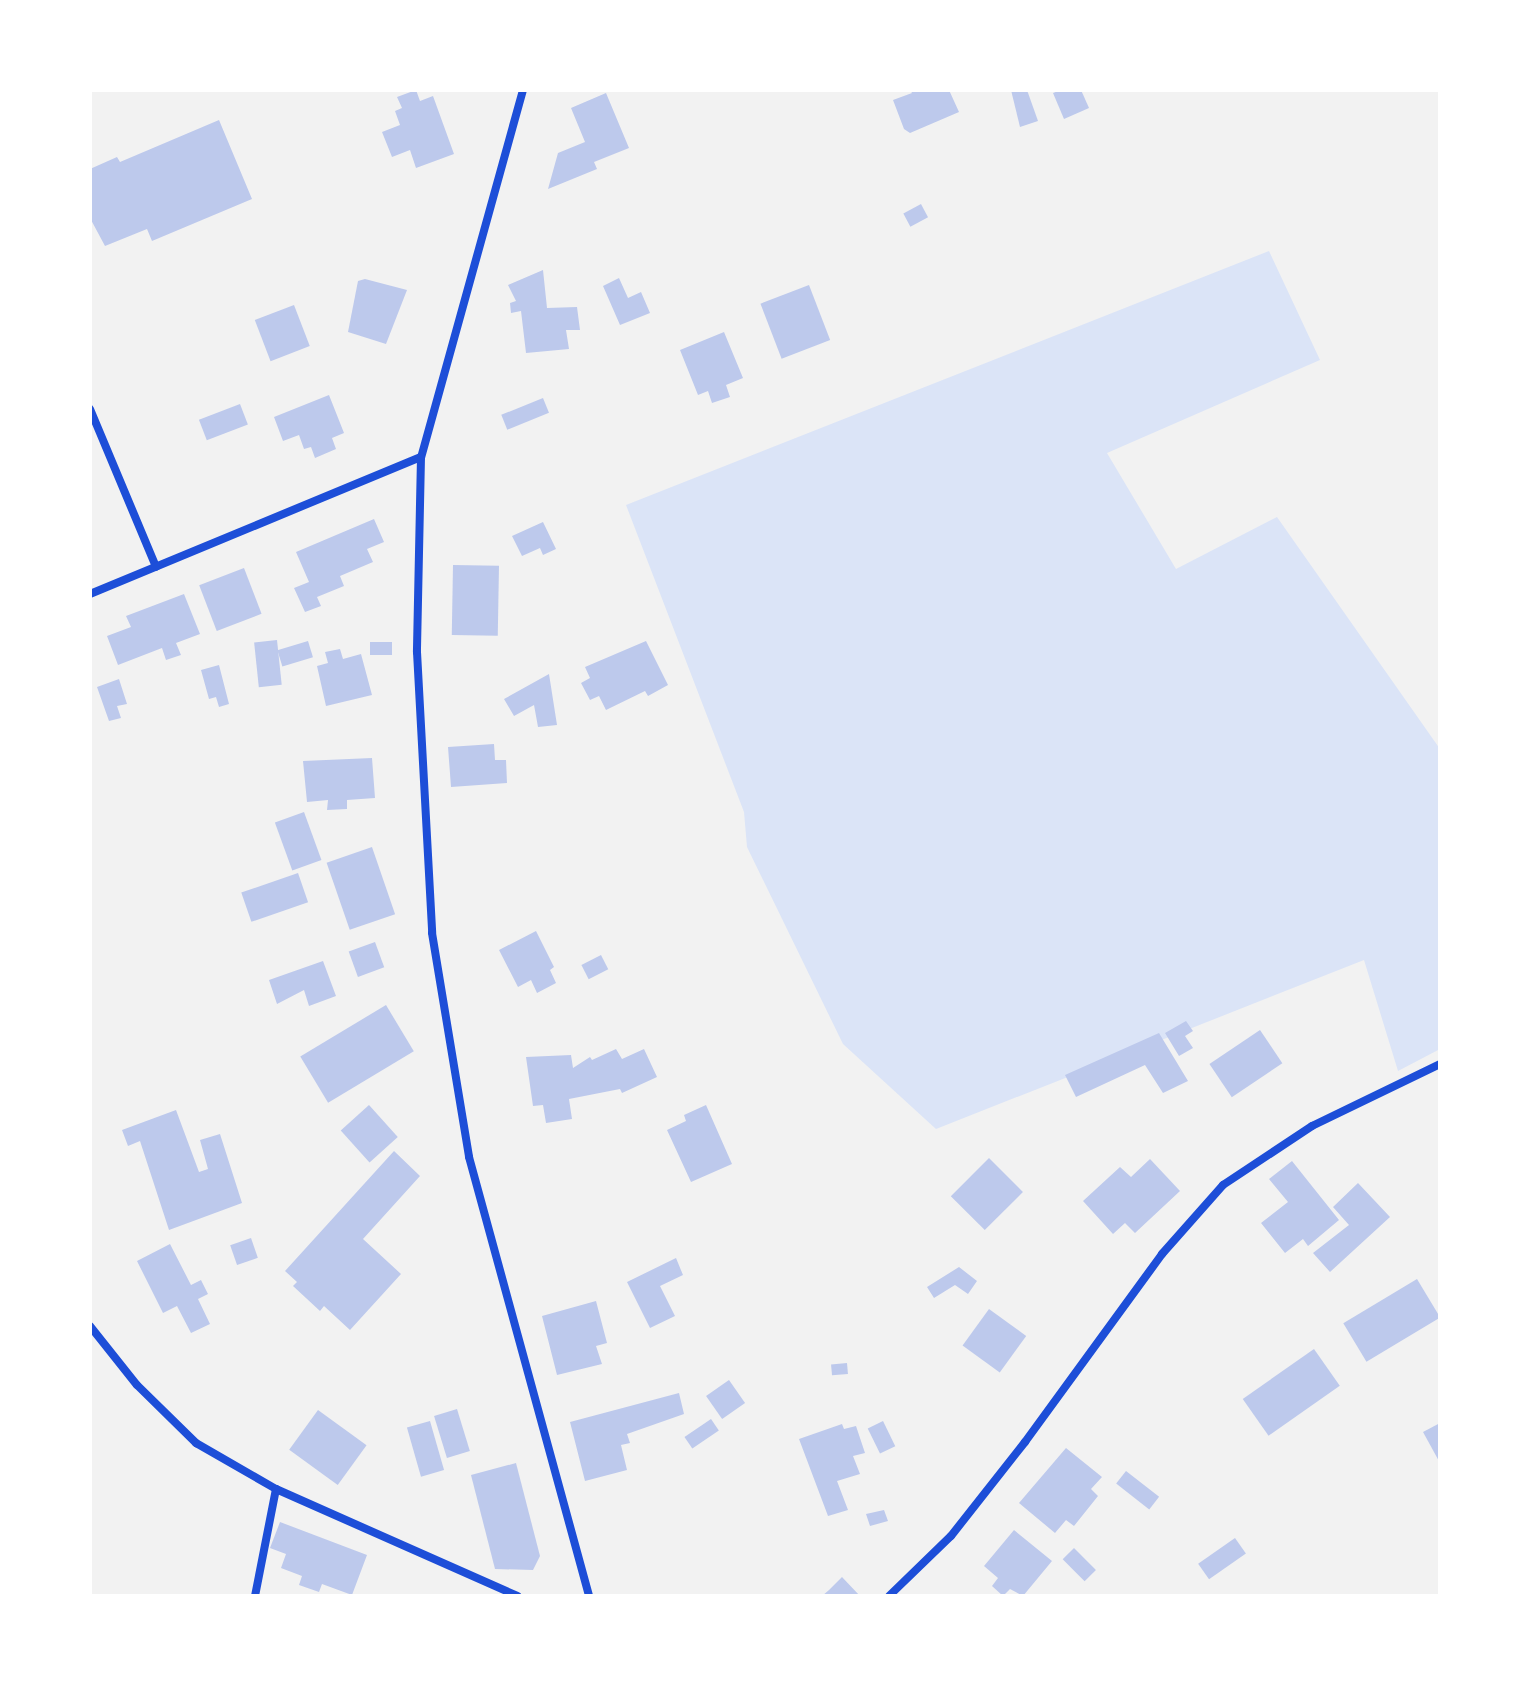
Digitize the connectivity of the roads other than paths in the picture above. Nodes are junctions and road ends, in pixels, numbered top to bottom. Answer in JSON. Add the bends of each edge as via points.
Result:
{"nodes":[{"id":1,"x":523,"y":90,"type":"edge"},
{"id":2,"x":90,"y":409,"type":"edge"},
{"id":3,"x":421,"y":457,"type":"junction"},
{"id":4,"x":156,"y":567,"type":"junction"},
{"id":5,"x":90,"y":594,"type":"edge"},
{"id":6,"x":1440,"y":1064,"type":"edge"},
{"id":7,"x":90,"y":1326,"type":"edge"},
{"id":8,"x":276,"y":1489,"type":"junction"},
{"id":9,"x":255,"y":1596,"type":"edge"},
{"id":10,"x":517,"y":1596,"type":"edge"},
{"id":11,"x":589,"y":1596,"type":"edge"},
{"id":12,"x":889,"y":1596,"type":"edge"}],
"edges":[{"from":1,"to":3,"type":"street"},
{"from":2,"to":4,"type":"street"},
{"from":3,"to":4,"type":"street"},
{"from":3,"to":11,"type":"street","via":[[417,652],[432,933],[469,1157]]},
{"from":4,"to":5,"type":"street"},
{"from":6,"to":12,"type":"street","via":[[1312,1126],[1223,1185],[1162,1254],[951,1536]]},
{"from":7,"to":8,"type":"street","via":[[137,1385],[196,1443]]},
{"from":8,"to":9,"type":"street"},
{"from":8,"to":10,"type":"street"}]}
